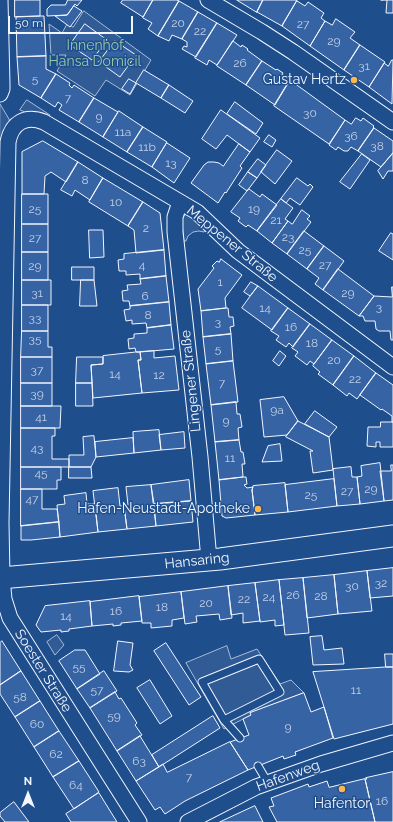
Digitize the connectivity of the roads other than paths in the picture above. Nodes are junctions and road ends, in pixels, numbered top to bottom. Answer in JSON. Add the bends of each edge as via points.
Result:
{"nodes":[{"id":1,"x":0,"y":0,"type":"edge"},
{"id":2,"x":208,"y":0,"type":"edge"},
{"id":3,"x":0,"y":94,"type":"edge"},
{"id":4,"x":19,"y":122,"type":"joint"},
{"id":5,"x":393,"y":122,"type":"edge"},
{"id":6,"x":180,"y":202,"type":"junction"},
{"id":7,"x":393,"y":367,"type":"edge"},
{"id":8,"x":393,"y":536,"type":"edge"},
{"id":9,"x":209,"y":560,"type":"junction"},
{"id":10,"x":1,"y":578,"type":"edge"},
{"id":11,"x":224,"y":720,"type":"junction"},
{"id":12,"x":240,"y":738,"type":"dead end"},
{"id":13,"x":393,"y":743,"type":"edge"},
{"id":14,"x":258,"y":766,"type":"dead end"},
{"id":15,"x":268,"y":782,"type":"junction"},
{"id":16,"x":139,"y":822,"type":"edge"},
{"id":17,"x":188,"y":822,"type":"edge"}],
"edges":[{"from":1,"to":3,"type":"street"},
{"from":2,"to":5,"type":"street","via":[[287,48]]},
{"from":4,"to":6,"type":"street","name":"Meppener Straße","via":[[28,119],[44,122]]},
{"from":4,"to":10,"type":"street","name":"Soester Straße","via":[[9,134],[8,142]]},
{"from":6,"to":7,"type":"street","name":"Meppener Straße","via":[[197,212],[238,251]]},
{"from":6,"to":9,"type":"street","name":"Lingener Straße","via":[[175,217],[175,232]]},
{"from":8,"to":9,"type":"main road","name":"Hansaring"},
{"from":9,"to":10,"type":"main road","name":"Hansaring"},
{"from":10,"to":16,"type":"street","name":"Soester Straße","via":[[10,618]]},
{"from":11,"to":11,"type":"lane","via":[[202,682],[259,659],[280,692]]},
{"from":11,"to":12,"type":"lane"},
{"from":13,"to":15,"type":"street","name":"Hafenweg"},
{"from":14,"to":15,"type":"lane"},
{"from":15,"to":17,"type":"street","name":"Hafenweg"}]}
